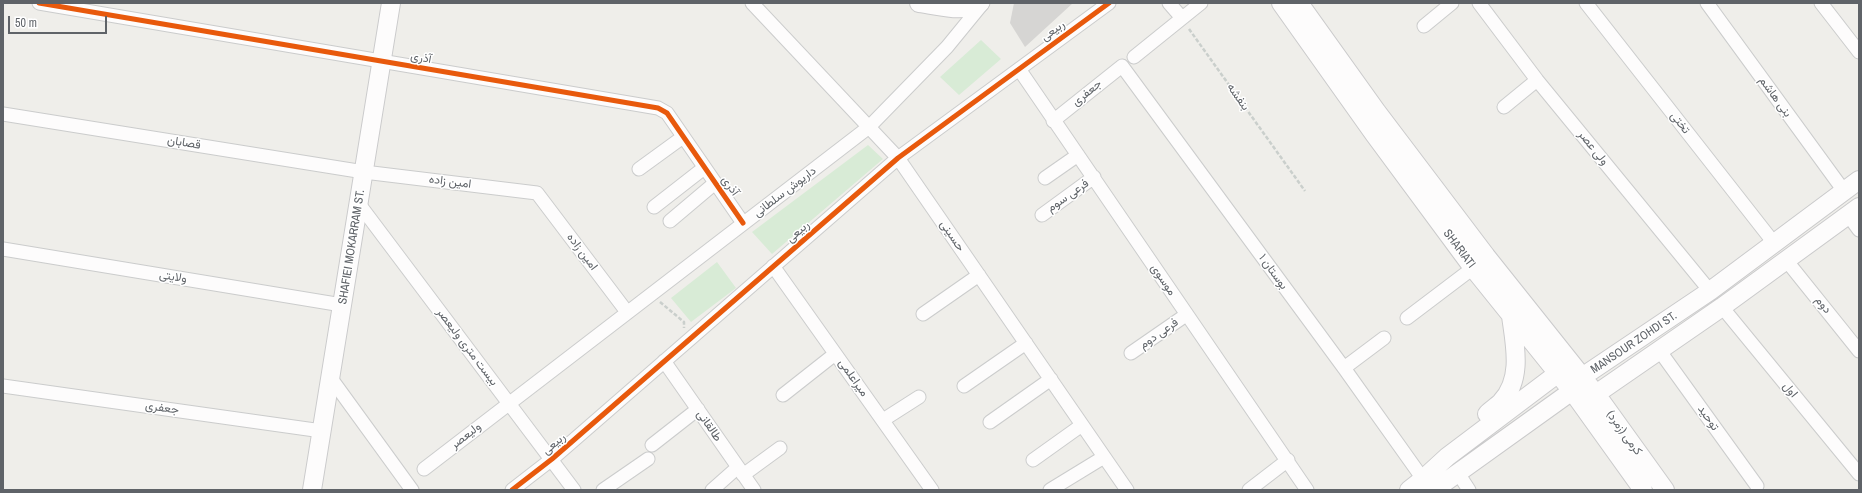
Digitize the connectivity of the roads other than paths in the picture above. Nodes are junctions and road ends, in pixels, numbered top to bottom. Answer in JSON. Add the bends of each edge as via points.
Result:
{"nodes":[{"id":1,"x":39,"y":3,"type":"edge"},
{"id":2,"x":391,"y":3,"type":"edge"},
{"id":3,"x":752,"y":3,"type":"edge"},
{"id":4,"x":919,"y":3,"type":"edge"},
{"id":5,"x":982,"y":3,"type":"edge"},
{"id":6,"x":1109,"y":3,"type":"edge"},
{"id":7,"x":1169,"y":3,"type":"edge"},
{"id":8,"x":1202,"y":3,"type":"edge"},
{"id":9,"x":1281,"y":3,"type":"edge"},
{"id":10,"x":1299,"y":3,"type":"edge"},
{"id":11,"x":1452,"y":3,"type":"edge"},
{"id":12,"x":1479,"y":3,"type":"edge"},
{"id":13,"x":1586,"y":3,"type":"edge"},
{"id":14,"x":1707,"y":3,"type":"edge"},
{"id":15,"x":1821,"y":3,"type":"edge"},
{"id":16,"x":1182,"y":18,"type":"junction"},
{"id":17,"x":1424,"y":26,"type":"dead end"},
{"id":18,"x":1859,"y":52,"type":"edge"},
{"id":19,"x":1134,"y":57,"type":"dead end"},
{"id":20,"x":382,"y":61,"type":"junction"},
{"id":21,"x":1122,"y":66,"type":"joint"},
{"id":22,"x":1019,"y":69,"type":"junction"},
{"id":23,"x":1538,"y":80,"type":"junction"},
{"id":24,"x":1504,"y":107,"type":"dead end"},
{"id":25,"x":3,"y":114,"type":"edge"},
{"id":26,"x":1053,"y":121,"type":"junction"},
{"id":27,"x":869,"y":127,"type":"junction"},
{"id":28,"x":683,"y":137,"type":"junction"},
{"id":29,"x":1078,"y":155,"type":"junction"},
{"id":30,"x":898,"y":158,"type":"junction"},
{"id":31,"x":704,"y":168,"type":"junction"},
{"id":32,"x":639,"y":169,"type":"dead end"},
{"id":33,"x":364,"y":172,"type":"junction"},
{"id":34,"x":1045,"y":178,"type":"dead end"},
{"id":35,"x":1094,"y":178,"type":"junction"},
{"id":36,"x":1859,"y":180,"type":"edge"},
{"id":37,"x":715,"y":183,"type":"junction"},
{"id":38,"x":1844,"y":191,"type":"junction"},
{"id":39,"x":537,"y":193,"type":"joint"},
{"id":40,"x":359,"y":204,"type":"junction"},
{"id":41,"x":654,"y":207,"type":"dead end"},
{"id":42,"x":1854,"y":211,"type":"edge"},
{"id":43,"x":1042,"y":215,"type":"dead end"},
{"id":44,"x":670,"y":221,"type":"dead end"},
{"id":45,"x":744,"y":223,"type":"junction"},
{"id":46,"x":1859,"y":230,"type":"edge"},
{"id":47,"x":1774,"y":243,"type":"junction"},
{"id":48,"x":3,"y":249,"type":"edge"},
{"id":49,"x":1786,"y":260,"type":"junction"},
{"id":50,"x":773,"y":266,"type":"junction"},
{"id":51,"x":1473,"y":268,"type":"junction"},
{"id":52,"x":979,"y":276,"type":"junction"},
{"id":53,"x":1710,"y":291,"type":"junction"},
{"id":54,"x":342,"y":306,"type":"junction"},
{"id":55,"x":1722,"y":307,"type":"junction"},
{"id":56,"x":627,"y":312,"type":"junction"},
{"id":57,"x":923,"y":314,"type":"dead end"},
{"id":58,"x":1186,"y":314,"type":"junction"},
{"id":59,"x":1510,"y":316,"type":"junction"},
{"id":60,"x":1407,"y":318,"type":"dead end"},
{"id":61,"x":1384,"y":338,"type":"dead end"},
{"id":62,"x":1026,"y":343,"type":"junction"},
{"id":63,"x":1659,"y":350,"type":"junction"},
{"id":64,"x":1859,"y":351,"type":"edge"},
{"id":65,"x":1131,"y":353,"type":"dead end"},
{"id":66,"x":835,"y":354,"type":"junction"},
{"id":67,"x":664,"y":361,"type":"junction"},
{"id":68,"x":1344,"y":368,"type":"junction"},
{"id":69,"x":1557,"y":374,"type":"junction"},
{"id":70,"x":330,"y":377,"type":"junction"},
{"id":71,"x":1051,"y":379,"type":"junction"},
{"id":72,"x":1577,"y":384,"type":"junction"},
{"id":73,"x":3,"y":386,"type":"edge"},
{"id":74,"x":964,"y":386,"type":"dead end"},
{"id":75,"x":1596,"y":394,"type":"junction"},
{"id":76,"x":783,"y":395,"type":"dead end"},
{"id":77,"x":918,"y":397,"type":"dead end"},
{"id":78,"x":509,"y":403,"type":"junction"},
{"id":79,"x":698,"y":409,"type":"junction"},
{"id":80,"x":883,"y":420,"type":"junction"},
{"id":81,"x":990,"y":422,"type":"dead end"},
{"id":82,"x":1082,"y":425,"type":"junction"},
{"id":83,"x":322,"y":431,"type":"junction"},
{"id":84,"x":652,"y":445,"type":"dead end"},
{"id":85,"x":780,"y":448,"type":"dead end"},
{"id":86,"x":1104,"y":457,"type":"junction"},
{"id":87,"x":1447,"y":457,"type":"junction"},
{"id":88,"x":552,"y":459,"type":"junction"},
{"id":89,"x":648,"y":459,"type":"dead end"},
{"id":90,"x":1033,"y":460,"type":"dead end"},
{"id":91,"x":1288,"y":460,"type":"junction"},
{"id":92,"x":424,"y":469,"type":"dead end"},
{"id":93,"x":741,"y":471,"type":"junction"},
{"id":94,"x":1458,"y":473,"type":"junction"},
{"id":95,"x":1859,"y":474,"type":"edge"},
{"id":96,"x":1429,"y":485,"type":"edge"},
{"id":97,"x":1757,"y":486,"type":"dead end"},
{"id":98,"x":312,"y":490,"type":"edge"},
{"id":99,"x":412,"y":490,"type":"edge"},
{"id":100,"x":512,"y":490,"type":"edge"},
{"id":101,"x":574,"y":490,"type":"edge"},
{"id":102,"x":604,"y":490,"type":"edge"},
{"id":103,"x":712,"y":490,"type":"edge"},
{"id":104,"x":754,"y":490,"type":"edge"},
{"id":105,"x":932,"y":490,"type":"edge"},
{"id":106,"x":1050,"y":490,"type":"edge"},
{"id":107,"x":1127,"y":490,"type":"edge"},
{"id":108,"x":1249,"y":490,"type":"edge"},
{"id":109,"x":1307,"y":490,"type":"edge"},
{"id":110,"x":1409,"y":490,"type":"edge"},
{"id":111,"x":1469,"y":490,"type":"edge"},
{"id":112,"x":1644,"y":490,"type":"edge"},
{"id":113,"x":1665,"y":490,"type":"edge"}],
"edges":[{"from":1,"to":20,"type":"street","name":"آذری"},
{"from":2,"to":20,"type":"main road","name":"SHAFIEI MOKARRAM ST."},
{"from":3,"to":27,"type":"street","name":"حسینی"},
{"from":4,"to":5,"type":"main road","via":[[962,9]]},
{"from":5,"to":27,"type":"street","name":"داریوش سلطانی","via":[[947,47]]},
{"from":6,"to":22,"type":"street","name":"ربیعی"},
{"from":7,"to":16,"type":"street"},
{"from":8,"to":16,"type":"street"},
{"from":9,"to":51,"type":"main road","name":"SHARIATI"},
{"from":10,"to":72,"type":"main road","name":"SHARIATI"},
{"from":11,"to":17,"type":"street"},
{"from":12,"to":23,"type":"street","name":"ولی عصر"},
{"from":13,"to":47,"type":"street","name":"تختی"},
{"from":14,"to":38,"type":"street","name":"بنی هاشم"},
{"from":15,"to":18,"type":"street"},
{"from":16,"to":19,"type":"street"},
{"from":20,"to":28,"type":"street","name":"آذری","via":[[658,108],[667,114]]},
{"from":20,"to":33,"type":"main road","name":"SHAFIEI MOKARRAM ST."},
{"from":21,"to":26,"type":"street","name":"جعفری"},
{"from":21,"to":68,"type":"street","name":"بوستان ۱"},
{"from":22,"to":26,"type":"street","name":"موسوی"},
{"from":22,"to":30,"type":"street","name":"ربیعی"},
{"from":23,"to":24,"type":"street"},
{"from":23,"to":53,"type":"street","name":"ولی عصر"},
{"from":25,"to":33,"type":"street","name":"قصابان"},
{"from":26,"to":29,"type":"street","name":"موسوی"},
{"from":27,"to":30,"type":"street","name":"حسینی"},
{"from":27,"to":45,"type":"street","name":"داریوش سلطانی"},
{"from":28,"to":31,"type":"street","name":"آذری"},
{"from":28,"to":32,"type":"street"},
{"from":29,"to":34,"type":"street"},
{"from":29,"to":35,"type":"street","name":"موسوی"},
{"from":30,"to":50,"type":"street","name":"ربیعی"},
{"from":30,"to":52,"type":"street","name":"حسینی"},
{"from":31,"to":37,"type":"street","name":"آذری"},
{"from":31,"to":41,"type":"street"},
{"from":33,"to":39,"type":"street","name":"امين زاده"},
{"from":33,"to":40,"type":"main road","name":"SHAFIEI MOKARRAM ST."},
{"from":35,"to":43,"type":"street","name":"فرعی سوم"},
{"from":35,"to":58,"type":"street","name":"موسوی"},
{"from":36,"to":38,"type":"main road","name":"MANSOUR ZOHDI ST."},
{"from":37,"to":44,"type":"street"},
{"from":37,"to":45,"type":"street","name":"آذری"},
{"from":38,"to":47,"type":"main road","name":"MANSOUR ZOHDI ST."},
{"from":39,"to":56,"type":"street","name":"امین زاده"},
{"from":40,"to":54,"type":"main road","name":"SHAFIEI MOKARRAM ST."},
{"from":40,"to":78,"type":"street","name":"بیست متری ولیعصر"},
{"from":42,"to":46,"type":"street"},
{"from":42,"to":49,"type":"main road","name":"MANSOUR ZOHDI ST."},
{"from":45,"to":56,"type":"street","name":"داریوش سلطانی"},
{"from":47,"to":49,"type":"main road"},
{"from":47,"to":53,"type":"main road","name":"MANSOUR ZOHDI ST."},
{"from":48,"to":54,"type":"street","name":"ولایتی"},
{"from":49,"to":55,"type":"main road","name":"MANSOUR ZOHDI ST."},
{"from":49,"to":64,"type":"street","name":"دوم"},
{"from":50,"to":66,"type":"street","name":"میراعلمی"},
{"from":50,"to":67,"type":"street","name":"ربیعی"},
{"from":51,"to":59,"type":"main road","name":"SHARIATI"},
{"from":51,"to":60,"type":"street"},
{"from":52,"to":57,"type":"street"},
{"from":52,"to":62,"type":"street","name":"حسینی"},
{"from":53,"to":55,"type":"main road"},
{"from":53,"to":72,"type":"main road","name":"MANSOUR ZOHDI ST."},
{"from":54,"to":70,"type":"main road","name":"SHAFIEI MOKARRAM ST."},
{"from":55,"to":63,"type":"main road","name":"MANSOUR ZOHDI ST."},
{"from":55,"to":95,"type":"street","name":"اول"},
{"from":56,"to":78,"type":"street","name":"داریوش سلطانی"},
{"from":58,"to":65,"type":"street","name":"فرعی دوم"},
{"from":58,"to":91,"type":"street","name":"موسوی"},
{"from":59,"to":69,"type":"main road","name":"SHARIATI"},
{"from":59,"to":87,"type":"main road","via":[[1516,367],[1513,384],[1502,402],[1456,439]]},
{"from":61,"to":68,"type":"street"},
{"from":62,"to":71,"type":"street","name":"حسینی"},
{"from":62,"to":74,"type":"street"},
{"from":63,"to":75,"type":"main road","name":"MANSOUR ZOHDI ST."},
{"from":63,"to":97,"type":"street","name":"توحید"},
{"from":66,"to":76,"type":"street"},
{"from":66,"to":80,"type":"street","name":"میراعلمی"},
{"from":67,"to":79,"type":"street","name":"طالقانی"},
{"from":67,"to":88,"type":"street","name":"ربیعی"},
{"from":68,"to":96,"type":"street","name":"بوستان ۱"},
{"from":69,"to":72,"type":"main road","name":"MANSOUR ZOHDI ST.","via":[[1574,373]]},
{"from":69,"to":87,"type":"main road","name":"MANSOUR ZOHDI ST."},
{"from":70,"to":83,"type":"main road","name":"SHAFIEI MOKARRAM ST."},
{"from":70,"to":99,"type":"street"},
{"from":71,"to":81,"type":"street"},
{"from":71,"to":82,"type":"street","name":"حسینی"},
{"from":72,"to":75,"type":"main road","name":"کرمی (زمرد)"},
{"from":72,"to":94,"type":"main road","name":"MANSOUR ZOHDI ST."},
{"from":72,"to":112,"type":"main road","name":"SHARIATI"},
{"from":73,"to":83,"type":"street","name":"جعفری"},
{"from":75,"to":113,"type":"main road","name":"کرمی (زمرد)"},
{"from":77,"to":80,"type":"street"},
{"from":78,"to":88,"type":"street","name":"بیست متری ولیعصر"},
{"from":78,"to":92,"type":"street","name":"ولیعصر"},
{"from":79,"to":84,"type":"street"},
{"from":79,"to":93,"type":"street","name":"طالقانی"},
{"from":80,"to":105,"type":"street","name":"میراعلمی"},
{"from":82,"to":86,"type":"street","name":"حسینی"},
{"from":82,"to":90,"type":"street"},
{"from":83,"to":98,"type":"main road","name":"SHAFIEI MOKARRAM ST."},
{"from":85,"to":93,"type":"street"},
{"from":86,"to":106,"type":"street"},
{"from":86,"to":107,"type":"street","name":"حسینی"},
{"from":87,"to":96,"type":"main road","name":"MANSOUR ZOHDI ST."},
{"from":88,"to":100,"type":"street","name":"ربیعی"},
{"from":88,"to":101,"type":"street","name":"بیست متری ولیعصر"},
{"from":89,"to":102,"type":"street"},
{"from":91,"to":108,"type":"street"},
{"from":91,"to":109,"type":"street","name":"موسوی"},
{"from":93,"to":103,"type":"street"},
{"from":93,"to":104,"type":"street","name":"طالقانی"},
{"from":94,"to":96,"type":"main road","name":"MANSOUR ZOHDI ST."},
{"from":94,"to":111,"type":"street"},
{"from":96,"to":110,"type":"main road","name":"MANSOUR ZOHDI ST."}]}
